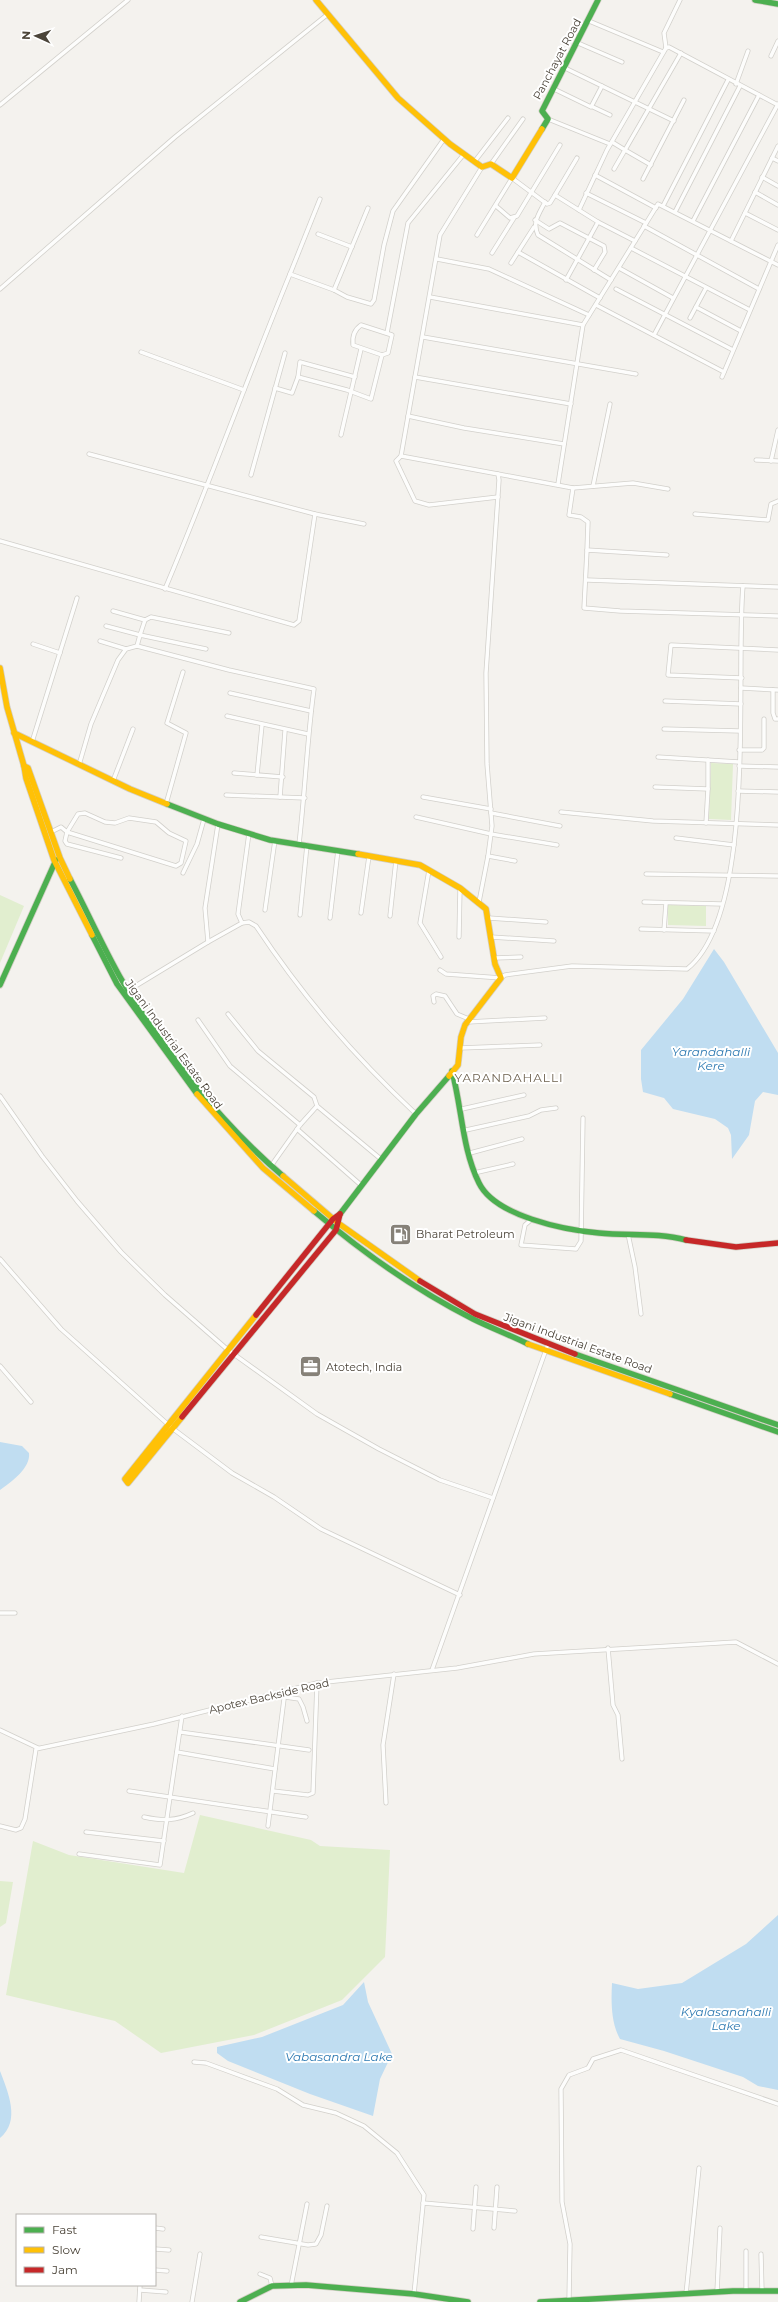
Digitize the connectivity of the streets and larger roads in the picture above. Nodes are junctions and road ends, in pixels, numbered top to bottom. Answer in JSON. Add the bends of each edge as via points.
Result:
{"nodes":[{"id":1,"x":128,"y":0,"type":"edge"},
{"id":2,"x":316,"y":0,"type":"edge"},
{"id":3,"x":598,"y":0,"type":"edge"},
{"id":4,"x":680,"y":0,"type":"edge"},
{"id":5,"x":754,"y":0,"type":"edge"},
{"id":6,"x":778,"y":4,"type":"edge"},
{"id":7,"x":328,"y":14,"type":"junction"},
{"id":8,"x":589,"y":21,"type":"junction"},
{"id":9,"x":778,"y":41,"type":"edge"},
{"id":10,"x":578,"y":43,"type":"junction"},
{"id":11,"x":664,"y":50,"type":"junction"},
{"id":12,"x":748,"y":51,"type":"dead end"},
{"id":13,"x":681,"y":53,"type":"junction"},
{"id":14,"x":771,"y":56,"type":"dead end"},
{"id":15,"x":622,"y":62,"type":"dead end"},
{"id":16,"x":565,"y":68,"type":"junction"},
{"id":17,"x":728,"y":80,"type":"junction"},
{"id":18,"x":738,"y":85,"type":"junction"},
{"id":19,"x":602,"y":86,"type":"junction"},
{"id":20,"x":554,"y":89,"type":"junction"},
{"id":21,"x":760,"y":95,"type":"junction"},
{"id":22,"x":684,"y":100,"type":"dead end"},
{"id":23,"x":635,"y":102,"type":"junction"},
{"id":24,"x":0,"y":105,"type":"edge"},
{"id":25,"x":778,"y":105,"type":"edge"},
{"id":26,"x":593,"y":106,"type":"junction"},
{"id":27,"x":649,"y":109,"type":"junction"},
{"id":28,"x":610,"y":115,"type":"dead end"},
{"id":29,"x":508,"y":118,"type":"dead end"},
{"id":30,"x":523,"y":118,"type":"dead end"},
{"id":31,"x":548,"y":119,"type":"junction"},
{"id":32,"x":674,"y":121,"type":"junction"},
{"id":33,"x":444,"y":139,"type":"junction"},
{"id":34,"x":611,"y":143,"type":"junction"},
{"id":35,"x":560,"y":145,"type":"dead end"},
{"id":36,"x":778,"y":146,"type":"edge"},
{"id":37,"x":625,"y":150,"type":"junction"},
{"id":38,"x":464,"y":154,"type":"junction"},
{"id":39,"x":577,"y":158,"type":"dead end"},
{"id":40,"x":772,"y":158,"type":"junction"},
{"id":41,"x":778,"y":161,"type":"edge"},
{"id":42,"x":475,"y":162,"type":"junction"},
{"id":43,"x":491,"y":164,"type":"junction"},
{"id":44,"x":651,"y":165,"type":"junction"},
{"id":45,"x":482,"y":167,"type":"junction"},
{"id":46,"x":614,"y":169,"type":"dead end"},
{"id":47,"x":595,"y":175,"type":"junction"},
{"id":48,"x":762,"y":177,"type":"junction"},
{"id":49,"x":512,"y":178,"type":"junction"},
{"id":50,"x":643,"y":179,"type":"dead end"},
{"id":51,"x":778,"y":186,"type":"edge"},
{"id":52,"x":531,"y":192,"type":"junction"},
{"id":53,"x":755,"y":192,"type":"junction"},
{"id":54,"x":586,"y":193,"type":"junction"},
{"id":55,"x":555,"y":195,"type":"junction"},
{"id":56,"x":320,"y":199,"type":"dead end"},
{"id":57,"x":545,"y":202,"type":"junction"},
{"id":58,"x":778,"y":205,"type":"edge"},
{"id":59,"x":496,"y":206,"type":"junction"},
{"id":60,"x":663,"y":206,"type":"junction"},
{"id":61,"x":368,"y":208,"type":"dead end"},
{"id":62,"x":656,"y":208,"type":"junction"},
{"id":63,"x":579,"y":210,"type":"junction"},
{"id":64,"x":675,"y":212,"type":"junction"},
{"id":65,"x":745,"y":213,"type":"junction"},
{"id":66,"x":514,"y":218,"type":"junction"},
{"id":67,"x":536,"y":220,"type":"junction"},
{"id":68,"x":693,"y":221,"type":"junction"},
{"id":69,"x":598,"y":222,"type":"junction"},
{"id":70,"x":645,"y":224,"type":"junction"},
{"id":71,"x":534,"y":227,"type":"junction"},
{"id":72,"x":710,"y":230,"type":"junction"},
{"id":73,"x":778,"y":230,"type":"edge"},
{"id":74,"x":318,"y":234,"type":"dead end"},
{"id":75,"x":477,"y":235,"type":"dead end"},
{"id":76,"x":589,"y":238,"type":"junction"},
{"id":77,"x":635,"y":241,"type":"junction"},
{"id":78,"x":731,"y":241,"type":"junction"},
{"id":79,"x":778,"y":245,"type":"edge"},
{"id":80,"x":352,"y":247,"type":"junction"},
{"id":81,"x":631,"y":248,"type":"junction"},
{"id":82,"x":518,"y":252,"type":"junction"},
{"id":83,"x":492,"y":253,"type":"dead end"},
{"id":84,"x":696,"y":256,"type":"junction"},
{"id":85,"x":437,"y":259,"type":"junction"},
{"id":86,"x":577,"y":260,"type":"junction"},
{"id":87,"x":770,"y":261,"type":"junction"},
{"id":88,"x":511,"y":263,"type":"dead end"},
{"id":89,"x":778,"y":265,"type":"edge"},
{"id":90,"x":619,"y":268,"type":"junction"},
{"id":91,"x":594,"y":270,"type":"junction"},
{"id":92,"x":290,"y":274,"type":"junction"},
{"id":93,"x":685,"y":277,"type":"junction"},
{"id":94,"x":566,"y":280,"type":"junction"},
{"id":95,"x":611,"y":280,"type":"junction"},
{"id":96,"x":706,"y":288,"type":"junction"},
{"id":97,"x":0,"y":289,"type":"edge"},
{"id":98,"x":616,"y":289,"type":"dead end"},
{"id":99,"x":759,"y":289,"type":"junction"},
{"id":100,"x":334,"y":290,"type":"junction"},
{"id":101,"x":430,"y":297,"type":"junction"},
{"id":102,"x":600,"y":298,"type":"junction"},
{"id":103,"x":673,"y":298,"type":"junction"},
{"id":104,"x":596,"y":305,"type":"junction"},
{"id":105,"x":696,"y":307,"type":"junction"},
{"id":106,"x":750,"y":310,"type":"junction"},
{"id":107,"x":589,"y":316,"type":"junction"},
{"id":108,"x":664,"y":316,"type":"junction"},
{"id":109,"x":690,"y":318,"type":"dead end"},
{"id":110,"x":583,"y":325,"type":"junction"},
{"id":111,"x":741,"y":331,"type":"junction"},
{"id":112,"x":387,"y":333,"type":"junction"},
{"id":113,"x":654,"y":335,"type":"junction"},
{"id":114,"x":423,"y":337,"type":"junction"},
{"id":115,"x":362,"y":348,"type":"junction"},
{"id":116,"x":733,"y":350,"type":"junction"},
{"id":117,"x":141,"y":352,"type":"dead end"},
{"id":118,"x":285,"y":353,"type":"dead end"},
{"id":119,"x":382,"y":355,"type":"junction"},
{"id":120,"x":578,"y":364,"type":"junction"},
{"id":121,"x":724,"y":372,"type":"junction"},
{"id":122,"x":636,"y":374,"type":"dead end"},
{"id":123,"x":298,"y":377,"type":"junction"},
{"id":124,"x":355,"y":377,"type":"junction"},
{"id":125,"x":415,"y":377,"type":"junction"},
{"id":126,"x":722,"y":377,"type":"dead end"},
{"id":127,"x":275,"y":388,"type":"junction"},
{"id":128,"x":244,"y":390,"type":"junction"},
{"id":129,"x":352,"y":393,"type":"junction"},
{"id":130,"x":571,"y":404,"type":"junction"},
{"id":131,"x":610,"y":404,"type":"dead end"},
{"id":132,"x":408,"y":416,"type":"junction"},
{"id":133,"x":778,"y":430,"type":"edge"},
{"id":134,"x":341,"y":435,"type":"dead end"},
{"id":135,"x":564,"y":444,"type":"junction"},
{"id":136,"x":89,"y":454,"type":"dead end"},
{"id":137,"x":401,"y":456,"type":"junction"},
{"id":138,"x":756,"y":460,"type":"dead end"},
{"id":139,"x":770,"y":461,"type":"junction"},
{"id":140,"x":778,"y":461,"type":"edge"},
{"id":141,"x":498,"y":474,"type":"junction"},
{"id":142,"x":251,"y":475,"type":"dead end"},
{"id":143,"x":558,"y":484,"type":"junction"},
{"id":144,"x":208,"y":485,"type":"junction"},
{"id":145,"x":593,"y":486,"type":"junction"},
{"id":146,"x":573,"y":488,"type":"junction"},
{"id":147,"x":668,"y":489,"type":"dead end"},
{"id":148,"x":498,"y":497,"type":"junction"},
{"id":149,"x":778,"y":501,"type":"edge"},
{"id":150,"x":315,"y":514,"type":"junction"},
{"id":151,"x":695,"y":514,"type":"dead end"},
{"id":152,"x":364,"y":524,"type":"dead end"},
{"id":153,"x":0,"y":541,"type":"edge"},
{"id":154,"x":587,"y":550,"type":"junction"},
{"id":155,"x":667,"y":556,"type":"dead end"},
{"id":156,"x":587,"y":580,"type":"junction"},
{"id":157,"x":743,"y":586,"type":"junction"},
{"id":158,"x":778,"y":587,"type":"edge"},
{"id":159,"x":165,"y":589,"type":"junction"},
{"id":160,"x":77,"y":598,"type":"dead end"},
{"id":161,"x":113,"y":611,"type":"dead end"},
{"id":162,"x":741,"y":616,"type":"junction"},
{"id":163,"x":778,"y":616,"type":"edge"},
{"id":164,"x":145,"y":620,"type":"junction"},
{"id":165,"x":106,"y":626,"type":"dead end"},
{"id":166,"x":229,"y":633,"type":"dead end"},
{"id":167,"x":140,"y":635,"type":"junction"},
{"id":168,"x":100,"y":641,"type":"dead end"},
{"id":169,"x":33,"y":644,"type":"dead end"},
{"id":170,"x":136,"y":646,"type":"junction"},
{"id":171,"x":126,"y":649,"type":"junction"},
{"id":172,"x":206,"y":649,"type":"dead end"},
{"id":173,"x":742,"y":650,"type":"junction"},
{"id":174,"x":778,"y":650,"type":"edge"},
{"id":175,"x":60,"y":653,"type":"junction"},
{"id":176,"x":0,"y":668,"type":"edge"},
{"id":177,"x":183,"y":672,"type":"dead end"},
{"id":178,"x":742,"y":678,"type":"junction"},
{"id":179,"x":741,"y":688,"type":"junction"},
{"id":180,"x":776,"y":690,"type":"edge"},
{"id":181,"x":230,"y":693,"type":"dead end"},
{"id":182,"x":665,"y":701,"type":"dead end"},
{"id":183,"x":741,"y":704,"type":"junction"},
{"id":184,"x":311,"y":711,"type":"junction"},
{"id":185,"x":227,"y":716,"type":"dead end"},
{"id":186,"x":764,"y":719,"type":"dead end"},
{"id":187,"x":778,"y":719,"type":"edge"},
{"id":188,"x":262,"y":725,"type":"junction"},
{"id":189,"x":133,"y":729,"type":"dead end"},
{"id":190,"x":664,"y":729,"type":"dead end"},
{"id":191,"x":285,"y":731,"type":"junction"},
{"id":192,"x":740,"y":731,"type":"junction"},
{"id":193,"x":14,"y":733,"type":"junction"},
{"id":194,"x":308,"y":734,"type":"junction"},
{"id":195,"x":32,"y":742,"type":"junction"},
{"id":196,"x":739,"y":750,"type":"junction"},
{"id":197,"x":658,"y":757,"type":"dead end"},
{"id":198,"x":708,"y":760,"type":"junction"},
{"id":199,"x":739,"y":764,"type":"junction"},
{"id":200,"x":79,"y":765,"type":"junction"},
{"id":201,"x":24,"y":766,"type":"junction"},
{"id":202,"x":778,"y":767,"type":"edge"},
{"id":203,"x":234,"y":773,"type":"dead end"},
{"id":204,"x":257,"y":775,"type":"junction"},
{"id":205,"x":283,"y":776,"type":"junction"},
{"id":206,"x":113,"y":782,"type":"junction"},
{"id":207,"x":655,"y":787,"type":"dead end"},
{"id":208,"x":708,"y":789,"type":"junction"},
{"id":209,"x":738,"y":791,"type":"junction"},
{"id":210,"x":778,"y":792,"type":"edge"},
{"id":211,"x":226,"y":795,"type":"dead end"},
{"id":212,"x":280,"y":797,"type":"junction"},
{"id":213,"x":424,"y":797,"type":"dead end"},
{"id":214,"x":305,"y":798,"type":"junction"},
{"id":215,"x":166,"y":804,"type":"junction"},
{"id":216,"x":491,"y":811,"type":"junction"},
{"id":217,"x":561,"y":812,"type":"dead end"},
{"id":218,"x":416,"y":817,"type":"dead end"},
{"id":219,"x":204,"y":819,"type":"junction"},
{"id":220,"x":706,"y":823,"type":"junction"},
{"id":221,"x":736,"y":823,"type":"junction"},
{"id":222,"x":218,"y":824,"type":"junction"},
{"id":223,"x":778,"y":825,"type":"edge"},
{"id":224,"x":560,"y":826,"type":"dead end"},
{"id":225,"x":51,"y":832,"type":"junction"},
{"id":226,"x":67,"y":832,"type":"junction"},
{"id":227,"x":249,"y":833,"type":"junction"},
{"id":228,"x":491,"y":834,"type":"junction"},
{"id":229,"x":676,"y":838,"type":"dead end"},
{"id":230,"x":275,"y":840,"type":"junction"},
{"id":231,"x":299,"y":844,"type":"junction"},
{"id":232,"x":307,"y":845,"type":"junction"},
{"id":233,"x":557,"y":845,"type":"dead end"},
{"id":234,"x":734,"y":845,"type":"junction"},
{"id":235,"x":338,"y":850,"type":"junction"},
{"id":236,"x":369,"y":856,"type":"junction"},
{"id":237,"x":488,"y":856,"type":"junction"},
{"id":238,"x":121,"y":858,"type":"dead end"},
{"id":239,"x":57,"y":859,"type":"junction"},
{"id":240,"x":396,"y":860,"type":"junction"},
{"id":241,"x":515,"y":861,"type":"dead end"},
{"id":242,"x":429,"y":870,"type":"junction"},
{"id":243,"x":183,"y":873,"type":"dead end"},
{"id":244,"x":646,"y":874,"type":"dead end"},
{"id":245,"x":730,"y":876,"type":"junction"},
{"id":246,"x":778,"y":876,"type":"edge"},
{"id":247,"x":460,"y":888,"type":"junction"},
{"id":248,"x":479,"y":902,"type":"junction"},
{"id":249,"x":644,"y":902,"type":"dead end"},
{"id":250,"x":666,"y":902,"type":"junction"},
{"id":251,"x":722,"y":904,"type":"junction"},
{"id":252,"x":265,"y":910,"type":"dead end"},
{"id":253,"x":361,"y":913,"type":"dead end"},
{"id":254,"x":300,"y":915,"type":"dead end"},
{"id":255,"x":390,"y":916,"type":"dead end"},
{"id":256,"x":330,"y":918,"type":"dead end"},
{"id":257,"x":489,"y":918,"type":"junction"},
{"id":258,"x":546,"y":922,"type":"dead end"},
{"id":259,"x":242,"y":923,"type":"junction"},
{"id":260,"x":641,"y":929,"type":"dead end"},
{"id":261,"x":664,"y":930,"type":"junction"},
{"id":262,"x":714,"y":931,"type":"junction"},
{"id":263,"x":459,"y":937,"type":"dead end"},
{"id":264,"x":491,"y":937,"type":"junction"},
{"id":265,"x":554,"y":941,"type":"dead end"},
{"id":266,"x":208,"y":942,"type":"junction"},
{"id":267,"x":441,"y":957,"type":"dead end"},
{"id":268,"x":521,"y":957,"type":"dead end"},
{"id":269,"x":494,"y":958,"type":"junction"},
{"id":270,"x":440,"y":970,"type":"dead end"},
{"id":271,"x":501,"y":978,"type":"junction"},
{"id":272,"x":0,"y":985,"type":"edge"},
{"id":273,"x":129,"y":990,"type":"junction"},
{"id":274,"x":434,"y":1002,"type":"dead end"},
{"id":275,"x":228,"y":1014,"type":"dead end"},
{"id":276,"x":545,"y":1018,"type":"dead end"},
{"id":277,"x":198,"y":1020,"type":"dead end"},
{"id":278,"x":468,"y":1021,"type":"junction"},
{"id":279,"x":540,"y":1045,"type":"dead end"},
{"id":280,"x":460,"y":1048,"type":"junction"},
{"id":281,"x":452,"y":1071,"type":"junction"},
{"id":282,"x":524,"y":1095,"type":"dead end"},
{"id":283,"x":0,"y":1096,"type":"edge"},
{"id":284,"x":317,"y":1106,"type":"junction"},
{"id":285,"x":556,"y":1108,"type":"dead end"},
{"id":286,"x":462,"y":1109,"type":"junction"},
{"id":287,"x":416,"y":1114,"type":"junction"},
{"id":288,"x":583,"y":1118,"type":"dead end"},
{"id":289,"x":300,"y":1125,"type":"junction"},
{"id":290,"x":297,"y":1129,"type":"junction"},
{"id":291,"x":466,"y":1130,"type":"junction"},
{"id":292,"x":522,"y":1139,"type":"dead end"},
{"id":293,"x":470,"y":1153,"type":"junction"},
{"id":294,"x":382,"y":1160,"type":"junction"},
{"id":295,"x":513,"y":1164,"type":"dead end"},
{"id":296,"x":271,"y":1166,"type":"junction"},
{"id":297,"x":474,"y":1173,"type":"junction"},
{"id":298,"x":362,"y":1186,"type":"junction"},
{"id":299,"x":340,"y":1214,"type":"junction"},
{"id":300,"x":333,"y":1219,"type":"junction"},
{"id":301,"x":532,"y":1219,"type":"junction"},
{"id":302,"x":338,"y":1223,"type":"junction"},
{"id":303,"x":329,"y":1225,"type":"junction"},
{"id":304,"x":336,"y":1230,"type":"junction"},
{"id":305,"x":582,"y":1230,"type":"junction"},
{"id":306,"x":628,"y":1234,"type":"junction"},
{"id":307,"x":778,"y":1243,"type":"edge"},
{"id":308,"x":0,"y":1259,"type":"edge"},
{"id":309,"x":641,"y":1314,"type":"dead end"},
{"id":310,"x":548,"y":1344,"type":"junction"},
{"id":311,"x":228,"y":1350,"type":"junction"},
{"id":312,"x":545,"y":1351,"type":"junction"},
{"id":313,"x":234,"y":1354,"type":"junction"},
{"id":314,"x":0,"y":1366,"type":"edge"},
{"id":315,"x":31,"y":1402,"type":"dead end"},
{"id":316,"x":778,"y":1425,"type":"edge"},
{"id":317,"x":170,"y":1427,"type":"junction"},
{"id":318,"x":778,"y":1432,"type":"edge"},
{"id":319,"x":127,"y":1481,"type":"dead end"},
{"id":320,"x":493,"y":1498,"type":"junction"},
{"id":321,"x":460,"y":1595,"type":"junction"},
{"id":322,"x":0,"y":1613,"type":"edge"},
{"id":323,"x":15,"y":1613,"type":"dead end"},
{"id":324,"x":608,"y":1648,"type":"junction"},
{"id":325,"x":778,"y":1664,"type":"edge"},
{"id":326,"x":432,"y":1670,"type":"junction"},
{"id":327,"x":394,"y":1674,"type":"junction"},
{"id":328,"x":318,"y":1683,"type":"junction"},
{"id":329,"x":286,"y":1690,"type":"junction"},
{"id":330,"x":285,"y":1697,"type":"junction"},
{"id":331,"x":182,"y":1716,"type":"junction"},
{"id":332,"x":306,"y":1721,"type":"dead end"},
{"id":333,"x":0,"y":1730,"type":"edge"},
{"id":334,"x":180,"y":1732,"type":"junction"},
{"id":335,"x":278,"y":1745,"type":"junction"},
{"id":336,"x":37,"y":1748,"type":"junction"},
{"id":337,"x":309,"y":1750,"type":"dead end"},
{"id":338,"x":177,"y":1752,"type":"junction"},
{"id":339,"x":622,"y":1759,"type":"dead end"},
{"id":340,"x":275,"y":1769,"type":"junction"},
{"id":341,"x":273,"y":1791,"type":"junction"},
{"id":342,"x":129,"y":1792,"type":"dead end"},
{"id":343,"x":171,"y":1798,"type":"junction"},
{"id":344,"x":386,"y":1803,"type":"dead end"},
{"id":345,"x":270,"y":1812,"type":"junction"},
{"id":346,"x":194,"y":1813,"type":"dead end"},
{"id":347,"x":144,"y":1817,"type":"dead end"},
{"id":348,"x":306,"y":1817,"type":"dead end"},
{"id":349,"x":168,"y":1821,"type":"junction"},
{"id":350,"x":0,"y":1826,"type":"edge"},
{"id":351,"x":268,"y":1826,"type":"dead end"},
{"id":352,"x":86,"y":1832,"type":"dead end"},
{"id":353,"x":164,"y":1841,"type":"junction"},
{"id":354,"x":80,"y":1854,"type":"dead end"},
{"id":355,"x":194,"y":2062,"type":"dead end"},
{"id":356,"x":778,"y":2104,"type":"edge"},
{"id":357,"x":699,"y":2168,"type":"dead end"},
{"id":358,"x":476,"y":2187,"type":"dead end"},
{"id":359,"x":497,"y":2187,"type":"dead end"},
{"id":360,"x":423,"y":2203,"type":"junction"},
{"id":361,"x":307,"y":2204,"type":"dead end"},
{"id":362,"x":327,"y":2206,"type":"dead end"},
{"id":363,"x":474,"y":2208,"type":"junction"},
{"id":364,"x":496,"y":2210,"type":"junction"},
{"id":365,"x":515,"y":2211,"type":"dead end"},
{"id":366,"x":156,"y":2228,"type":"edge"},
{"id":367,"x":494,"y":2228,"type":"dead end"},
{"id":368,"x":720,"y":2228,"type":"dead end"},
{"id":369,"x":163,"y":2229,"type":"dead end"},
{"id":370,"x":472,"y":2229,"type":"dead end"},
{"id":371,"x":261,"y":2237,"type":"dead end"},
{"id":372,"x":299,"y":2244,"type":"junction"},
{"id":373,"x":156,"y":2249,"type":"edge"},
{"id":374,"x":169,"y":2250,"type":"dead end"},
{"id":375,"x":746,"y":2251,"type":"dead end"},
{"id":376,"x":200,"y":2254,"type":"dead end"},
{"id":377,"x":761,"y":2254,"type":"dead end"},
{"id":378,"x":156,"y":2270,"type":"edge"},
{"id":379,"x":167,"y":2270,"type":"dead end"},
{"id":380,"x":260,"y":2274,"type":"dead end"},
{"id":381,"x":272,"y":2286,"type":"junction"},
{"id":382,"x":290,"y":2286,"type":"junction"},
{"id":383,"x":140,"y":2287,"type":"edge"},
{"id":384,"x":746,"y":2291,"type":"junction"},
{"id":385,"x":762,"y":2291,"type":"junction"},
{"id":386,"x":778,"y":2291,"type":"edge"},
{"id":387,"x":166,"y":2292,"type":"dead end"},
{"id":388,"x":717,"y":2292,"type":"junction"},
{"id":389,"x":414,"y":2294,"type":"junction"},
{"id":390,"x":686,"y":2294,"type":"junction"},
{"id":391,"x":569,"y":2300,"type":"junction"},
{"id":392,"x":139,"y":2302,"type":"edge"},
{"id":393,"x":192,"y":2302,"type":"edge"},
{"id":394,"x":240,"y":2302,"type":"edge"},
{"id":395,"x":468,"y":2302,"type":"edge"},
{"id":396,"x":540,"y":2302,"type":"edge"}],
"edges":[{"from":1,"to":24,"type":"street"},
{"from":2,"to":7,"type":"street"},
{"from":3,"to":8,"type":"street","name":"Panchayat Road"},
{"from":4,"to":11,"type":"street","via":[[664,33]]},
{"from":5,"to":6,"type":"street"},
{"from":7,"to":33,"type":"street","via":[[398,98]]},
{"from":7,"to":97,"type":"street","via":[[175,137]]},
{"from":8,"to":10,"type":"street","name":"Panchayat Road"},
{"from":8,"to":11,"type":"street"},
{"from":9,"to":14,"type":"street"},
{"from":10,"to":15,"type":"street"},
{"from":10,"to":16,"type":"street","name":"Panchayat Road"},
{"from":11,"to":13,"type":"street","via":[[669,47]]},
{"from":11,"to":23,"type":"street"},
{"from":12,"to":18,"type":"street"},
{"from":13,"to":17,"type":"street"},
{"from":13,"to":27,"type":"street"},
{"from":16,"to":19,"type":"street"},
{"from":16,"to":20,"type":"street","name":"Panchayat Road"},
{"from":17,"to":18,"type":"street"},
{"from":17,"to":60,"type":"street"},
{"from":18,"to":21,"type":"street"},
{"from":18,"to":64,"type":"street"},
{"from":19,"to":23,"type":"street"},
{"from":19,"to":26,"type":"street"},
{"from":20,"to":26,"type":"street"},
{"from":20,"to":31,"type":"street","name":"Panchayat Road","via":[[542,111]]},
{"from":21,"to":25,"type":"street"},
{"from":21,"to":68,"type":"street"},
{"from":22,"to":32,"type":"street"},
{"from":23,"to":27,"type":"street"},
{"from":23,"to":34,"type":"street"},
{"from":25,"to":72,"type":"street"},
{"from":26,"to":28,"type":"street"},
{"from":27,"to":32,"type":"street"},
{"from":27,"to":37,"type":"street"},
{"from":29,"to":42,"type":"street"},
{"from":30,"to":43,"type":"street"},
{"from":31,"to":34,"type":"street"},
{"from":31,"to":49,"type":"street"},
{"from":32,"to":44,"type":"street"},
{"from":33,"to":38,"type":"street"},
{"from":33,"to":100,"type":"street","via":[[393,211],[374,300],[371,304]]},
{"from":34,"to":37,"type":"street"},
{"from":34,"to":47,"type":"street"},
{"from":35,"to":52,"type":"street"},
{"from":36,"to":40,"type":"street"},
{"from":37,"to":44,"type":"street"},
{"from":37,"to":46,"type":"street"},
{"from":38,"to":42,"type":"street"},
{"from":38,"to":112,"type":"street","via":[[408,223]]},
{"from":39,"to":55,"type":"street"},
{"from":40,"to":41,"type":"street"},
{"from":40,"to":48,"type":"street"},
{"from":42,"to":45,"type":"street"},
{"from":43,"to":45,"type":"street"},
{"from":43,"to":49,"type":"street"},
{"from":44,"to":50,"type":"street"},
{"from":45,"to":85,"type":"street","via":[[440,235]]},
{"from":47,"to":54,"type":"street"},
{"from":47,"to":62,"type":"street"},
{"from":48,"to":51,"type":"street"},
{"from":48,"to":53,"type":"street"},
{"from":49,"to":52,"type":"street"},
{"from":49,"to":59,"type":"street"},
{"from":52,"to":57,"type":"street"},
{"from":52,"to":66,"type":"street"},
{"from":53,"to":58,"type":"street"},
{"from":53,"to":65,"type":"street"},
{"from":54,"to":63,"type":"street"},
{"from":54,"to":70,"type":"street"},
{"from":55,"to":57,"type":"street","via":[[550,203]]},
{"from":55,"to":63,"type":"street"},
{"from":56,"to":92,"type":"street"},
{"from":57,"to":67,"type":"street"},
{"from":59,"to":66,"type":"street"},
{"from":59,"to":75,"type":"street"},
{"from":60,"to":62,"type":"street","via":[[658,204]]},
{"from":60,"to":64,"type":"street"},
{"from":61,"to":80,"type":"street"},
{"from":62,"to":70,"type":"street"},
{"from":63,"to":69,"type":"street"},
{"from":64,"to":68,"type":"street"},
{"from":65,"to":73,"type":"street"},
{"from":65,"to":78,"type":"street"},
{"from":66,"to":83,"type":"street"},
{"from":67,"to":71,"type":"street"},
{"from":67,"to":76,"type":"street","via":[[549,229],[560,223]]},
{"from":68,"to":72,"type":"street"},
{"from":69,"to":76,"type":"street"},
{"from":69,"to":77,"type":"street"},
{"from":70,"to":77,"type":"street"},
{"from":70,"to":84,"type":"street"},
{"from":71,"to":82,"type":"street"},
{"from":71,"to":86,"type":"street","via":[[538,235]]},
{"from":72,"to":78,"type":"street"},
{"from":72,"to":84,"type":"street"},
{"from":74,"to":80,"type":"street"},
{"from":76,"to":86,"type":"street"},
{"from":76,"to":91,"type":"street","via":[[605,249]]},
{"from":77,"to":81,"type":"street"},
{"from":78,"to":87,"type":"street"},
{"from":79,"to":87,"type":"street"},
{"from":80,"to":100,"type":"street"},
{"from":81,"to":90,"type":"street"},
{"from":81,"to":93,"type":"street"},
{"from":82,"to":88,"type":"street"},
{"from":82,"to":94,"type":"street"},
{"from":84,"to":93,"type":"street"},
{"from":84,"to":99,"type":"street"},
{"from":85,"to":101,"type":"street"},
{"from":85,"to":107,"type":"street","via":[[488,269],[530,286]]},
{"from":86,"to":91,"type":"street"},
{"from":86,"to":94,"type":"street"},
{"from":87,"to":89,"type":"street"},
{"from":87,"to":99,"type":"street"},
{"from":90,"to":95,"type":"street"},
{"from":90,"to":103,"type":"street"},
{"from":91,"to":95,"type":"street"},
{"from":92,"to":100,"type":"street"},
{"from":92,"to":128,"type":"street"},
{"from":93,"to":96,"type":"street"},
{"from":93,"to":103,"type":"street"},
{"from":94,"to":102,"type":"street"},
{"from":95,"to":102,"type":"street"},
{"from":96,"to":105,"type":"street"},
{"from":96,"to":106,"type":"street"},
{"from":98,"to":108,"type":"street"},
{"from":99,"to":106,"type":"street"},
{"from":101,"to":110,"type":"street"},
{"from":101,"to":114,"type":"street"},
{"from":102,"to":104,"type":"street"},
{"from":103,"to":108,"type":"street"},
{"from":104,"to":107,"type":"street"},
{"from":104,"to":113,"type":"street"},
{"from":105,"to":109,"type":"street"},
{"from":105,"to":111,"type":"street"},
{"from":106,"to":111,"type":"street"},
{"from":107,"to":110,"type":"street"},
{"from":108,"to":113,"type":"street"},
{"from":108,"to":116,"type":"street"},
{"from":110,"to":120,"type":"street"},
{"from":111,"to":116,"type":"street"},
{"from":112,"to":115,"type":"street","via":[[361,325],[356,328],[353,345]]},
{"from":112,"to":119,"type":"street","via":[[392,335],[391,345],[388,353]]},
{"from":113,"to":121,"type":"street"},
{"from":114,"to":120,"type":"street"},
{"from":114,"to":125,"type":"street"},
{"from":115,"to":119,"type":"street"},
{"from":115,"to":124,"type":"street"},
{"from":116,"to":121,"type":"street"},
{"from":117,"to":128,"type":"street"},
{"from":118,"to":127,"type":"street"},
{"from":119,"to":129,"type":"street","via":[[371,400]]},
{"from":120,"to":122,"type":"street"},
{"from":120,"to":130,"type":"street"},
{"from":121,"to":126,"type":"street"},
{"from":123,"to":124,"type":"street","via":[[300,362]]},
{"from":123,"to":127,"type":"street","via":[[292,393]]},
{"from":123,"to":129,"type":"street"},
{"from":124,"to":129,"type":"street"},
{"from":125,"to":130,"type":"street"},
{"from":125,"to":132,"type":"street"},
{"from":127,"to":142,"type":"street"},
{"from":128,"to":144,"type":"street"},
{"from":129,"to":134,"type":"street"},
{"from":130,"to":135,"type":"street"},
{"from":131,"to":145,"type":"street"},
{"from":132,"to":135,"type":"street"},
{"from":132,"to":137,"type":"street"},
{"from":133,"to":139,"type":"street"},
{"from":135,"to":143,"type":"street"},
{"from":136,"to":144,"type":"street"},
{"from":137,"to":141,"type":"street"},
{"from":137,"to":148,"type":"street","via":[[396,461],[415,501],[429,505]]},
{"from":138,"to":139,"type":"street"},
{"from":139,"to":140,"type":"street"},
{"from":141,"to":143,"type":"street"},
{"from":141,"to":148,"type":"street"},
{"from":143,"to":146,"type":"street"},
{"from":144,"to":150,"type":"street"},
{"from":144,"to":159,"type":"street"},
{"from":145,"to":146,"type":"street"},
{"from":145,"to":147,"type":"street","via":[[633,484]]},
{"from":146,"to":154,"type":"street","via":[[569,515],[582,517],[588,522]]},
{"from":148,"to":216,"type":"street","via":[[486,673],[487,764]]},
{"from":149,"to":151,"type":"street","via":[[771,504],[768,520]]},
{"from":150,"to":152,"type":"street"},
{"from":150,"to":159,"type":"street","via":[[298,624]]},
{"from":153,"to":159,"type":"street"},
{"from":154,"to":155,"type":"street"},
{"from":154,"to":156,"type":"street"},
{"from":156,"to":157,"type":"street"},
{"from":156,"to":162,"type":"street","via":[[584,608]]},
{"from":157,"to":158,"type":"street"},
{"from":157,"to":162,"type":"street"},
{"from":160,"to":175,"type":"street"},
{"from":161,"to":164,"type":"street"},
{"from":162,"to":163,"type":"street"},
{"from":162,"to":173,"type":"street"},
{"from":164,"to":166,"type":"street","via":[[151,617]]},
{"from":164,"to":167,"type":"street"},
{"from":165,"to":167,"type":"street"},
{"from":167,"to":170,"type":"street"},
{"from":167,"to":172,"type":"street"},
{"from":168,"to":171,"type":"street"},
{"from":169,"to":175,"type":"street"},
{"from":170,"to":171,"type":"street"},
{"from":170,"to":184,"type":"street","via":[[228,670],[314,688]]},
{"from":171,"to":200,"type":"street","via":[[118,660],[91,724]]},
{"from":173,"to":174,"type":"street"},
{"from":173,"to":178,"type":"street"},
{"from":173,"to":178,"type":"street","via":[[671,646],[668,675]]},
{"from":175,"to":195,"type":"street"},
{"from":176,"to":193,"type":"street","name":"Jigani Industrial Estate Road"},
{"from":177,"to":215,"type":"street","via":[[167,723],[186,733]]},
{"from":178,"to":179,"type":"street"},
{"from":179,"to":180,"type":"street"},
{"from":179,"to":183,"type":"street"},
{"from":180,"to":187,"type":"street","via":[[773,713],[775,719]]},
{"from":181,"to":184,"type":"street"},
{"from":182,"to":183,"type":"street"},
{"from":183,"to":192,"type":"street"},
{"from":184,"to":194,"type":"street"},
{"from":185,"to":188,"type":"street"},
{"from":186,"to":196,"type":"street","via":[[764,748]]},
{"from":188,"to":191,"type":"street"},
{"from":188,"to":204,"type":"street"},
{"from":189,"to":206,"type":"street"},
{"from":190,"to":192,"type":"street"},
{"from":191,"to":194,"type":"street"},
{"from":191,"to":205,"type":"street"},
{"from":192,"to":196,"type":"street"},
{"from":193,"to":195,"type":"street"},
{"from":193,"to":201,"type":"street","name":"Jigani Industrial Estate Road"},
{"from":194,"to":214,"type":"street"},
{"from":195,"to":200,"type":"street"},
{"from":196,"to":199,"type":"street"},
{"from":197,"to":198,"type":"street"},
{"from":198,"to":199,"type":"street"},
{"from":198,"to":208,"type":"street"},
{"from":199,"to":202,"type":"street"},
{"from":199,"to":209,"type":"street"},
{"from":200,"to":206,"type":"street"},
{"from":201,"to":225,"type":"street","name":"Jigani Industrial Estate Road","via":[[28,768]]},
{"from":201,"to":239,"type":"street","name":"Jigani Industrial Estate Road","via":[[26,778]]},
{"from":203,"to":204,"type":"street"},
{"from":204,"to":205,"type":"street"},
{"from":205,"to":212,"type":"street"},
{"from":206,"to":215,"type":"street"},
{"from":207,"to":208,"type":"street"},
{"from":208,"to":220,"type":"street"},
{"from":209,"to":210,"type":"street"},
{"from":209,"to":221,"type":"street"},
{"from":211,"to":212,"type":"street"},
{"from":212,"to":214,"type":"street"},
{"from":213,"to":216,"type":"street"},
{"from":214,"to":231,"type":"street"},
{"from":215,"to":219,"type":"street"},
{"from":216,"to":224,"type":"street"},
{"from":216,"to":228,"type":"street"},
{"from":217,"to":220,"type":"street","via":[[630,820]]},
{"from":218,"to":228,"type":"street"},
{"from":219,"to":222,"type":"street"},
{"from":219,"to":243,"type":"street","via":[[197,844]]},
{"from":220,"to":221,"type":"street"},
{"from":221,"to":223,"type":"street"},
{"from":221,"to":234,"type":"street"},
{"from":222,"to":227,"type":"street"},
{"from":222,"to":266,"type":"street","via":[[205,908]]},
{"from":225,"to":226,"type":"street","via":[[61,827]]},
{"from":225,"to":239,"type":"street","name":"Jigani Industrial Estate Road"},
{"from":226,"to":226,"type":"street","via":[[78,814],[84,813],[105,822],[115,823],[129,818],[161,824],[169,833],[186,841],[186,846],[181,863],[176,866]]},
{"from":226,"to":238,"type":"street","via":[[67,844]]},
{"from":227,"to":230,"type":"street"},
{"from":227,"to":259,"type":"street","via":[[238,914]]},
{"from":228,"to":233,"type":"street"},
{"from":228,"to":237,"type":"street"},
{"from":229,"to":234,"type":"street"},
{"from":230,"to":231,"type":"street"},
{"from":230,"to":252,"type":"street"},
{"from":231,"to":232,"type":"street"},
{"from":232,"to":235,"type":"street"},
{"from":232,"to":254,"type":"street"},
{"from":234,"to":245,"type":"street"},
{"from":235,"to":236,"type":"street"},
{"from":235,"to":256,"type":"street"},
{"from":236,"to":240,"type":"street"},
{"from":236,"to":253,"type":"street"},
{"from":237,"to":241,"type":"street"},
{"from":237,"to":248,"type":"street"},
{"from":239,"to":272,"type":"street"},
{"from":239,"to":273,"type":"street","name":"Jigani Industrial Estate Road"},
{"from":239,"to":303,"type":"street","name":"Jigani Industrial Estate Road","via":[[117,984],[194,1091],[263,1168]]},
{"from":240,"to":242,"type":"street"},
{"from":240,"to":255,"type":"street"},
{"from":242,"to":247,"type":"street"},
{"from":242,"to":267,"type":"street","via":[[420,923]]},
{"from":244,"to":245,"type":"street"},
{"from":245,"to":246,"type":"street"},
{"from":245,"to":251,"type":"street"},
{"from":247,"to":248,"type":"street"},
{"from":247,"to":263,"type":"street"},
{"from":248,"to":257,"type":"street","via":[[486,909]]},
{"from":249,"to":250,"type":"street"},
{"from":250,"to":251,"type":"street"},
{"from":250,"to":261,"type":"street"},
{"from":251,"to":262,"type":"street"},
{"from":257,"to":258,"type":"street"},
{"from":257,"to":264,"type":"street"},
{"from":259,"to":266,"type":"street"},
{"from":259,"to":287,"type":"street","via":[[250,922],[256,926],[290,978],[344,1042]]},
{"from":260,"to":261,"type":"street"},
{"from":261,"to":262,"type":"street"},
{"from":262,"to":271,"type":"street","via":[[698,960],[687,969],[572,966],[505,975]]},
{"from":264,"to":265,"type":"street"},
{"from":264,"to":269,"type":"street"},
{"from":266,"to":273,"type":"street"},
{"from":268,"to":269,"type":"street"},
{"from":269,"to":271,"type":"street"},
{"from":270,"to":271,"type":"street","via":[[446,974]]},
{"from":271,"to":278,"type":"street"},
{"from":273,"to":296,"type":"street","name":"Jigani Industrial Estate Road","via":[[152,1027],[197,1087],[221,1116]]},
{"from":274,"to":278,"type":"street","via":[[436,994],[445,996],[457,1014]]},
{"from":275,"to":284,"type":"street","via":[[258,1051],[314,1097]]},
{"from":276,"to":278,"type":"street"},
{"from":277,"to":289,"type":"street","via":[[230,1066]]},
{"from":278,"to":280,"type":"street","via":[[461,1037]]},
{"from":279,"to":280,"type":"street"},
{"from":280,"to":281,"type":"street","via":[[458,1064]]},
{"from":281,"to":286,"type":"street"},
{"from":281,"to":287,"type":"street"},
{"from":282,"to":286,"type":"street"},
{"from":283,"to":311,"type":"street","via":[[42,1156],[121,1252]]},
{"from":284,"to":289,"type":"street"},
{"from":284,"to":294,"type":"street"},
{"from":285,"to":291,"type":"street"},
{"from":286,"to":291,"type":"street"},
{"from":287,"to":294,"type":"street"},
{"from":288,"to":305,"type":"street"},
{"from":289,"to":290,"type":"street"},
{"from":290,"to":296,"type":"street"},
{"from":290,"to":298,"type":"street"},
{"from":291,"to":293,"type":"street"},
{"from":292,"to":293,"type":"street"},
{"from":293,"to":297,"type":"street"},
{"from":294,"to":298,"type":"street"},
{"from":295,"to":297,"type":"street"},
{"from":296,"to":300,"type":"street","name":"Jigani Industrial Estate Road"},
{"from":297,"to":301,"type":"street","via":[[488,1197],[499,1206]]},
{"from":298,"to":299,"type":"street"},
{"from":299,"to":300,"type":"street"},
{"from":299,"to":302,"type":"street"},
{"from":300,"to":302,"type":"street","name":"Jigani Industrial Estate Road"},
{"from":300,"to":303,"type":"street"},
{"from":301,"to":305,"type":"street"},
{"from":301,"to":305,"type":"street","via":[[525,1226],[521,1245],[576,1249],[581,1241]]},
{"from":302,"to":304,"type":"street"},
{"from":302,"to":310,"type":"street","name":"Jigani Industrial Estate Road","via":[[417,1279],[475,1314]]},
{"from":303,"to":304,"type":"street","name":"Jigani Industrial Estate Road"},
{"from":303,"to":311,"type":"street"},
{"from":304,"to":312,"type":"street","name":"Jigani Industrial Estate Road","via":[[416,1286],[473,1319]]},
{"from":304,"to":313,"type":"street"},
{"from":305,"to":306,"type":"street"},
{"from":306,"to":307,"type":"street","via":[[664,1235],[723,1247]]},
{"from":306,"to":309,"type":"street"},
{"from":308,"to":317,"type":"street","via":[[61,1329]]},
{"from":310,"to":312,"type":"street"},
{"from":310,"to":316,"type":"street","name":"Jigani Industrial Estate Road"},
{"from":311,"to":313,"type":"street"},
{"from":311,"to":317,"type":"street"},
{"from":312,"to":318,"type":"street","name":"Jigani Industrial Estate Road"},
{"from":312,"to":320,"type":"street"},
{"from":313,"to":317,"type":"street"},
{"from":313,"to":320,"type":"street","via":[[317,1414],[379,1449],[440,1480]]},
{"from":314,"to":315,"type":"street"},
{"from":317,"to":319,"type":"street"},
{"from":317,"to":321,"type":"street","via":[[232,1473],[274,1497],[321,1529]]},
{"from":320,"to":321,"type":"street"},
{"from":321,"to":326,"type":"street"},
{"from":322,"to":323,"type":"street"},
{"from":324,"to":325,"type":"street","name":"Apotex Backside Road","via":[[736,1642]]},
{"from":324,"to":326,"type":"street","name":"Apotex Backside Road","via":[[534,1654]]},
{"from":324,"to":339,"type":"street"},
{"from":326,"to":327,"type":"street","name":"Apotex Backside Road"},
{"from":327,"to":328,"type":"street","name":"Apotex Backside Road"},
{"from":327,"to":344,"type":"street","via":[[383,1745]]},
{"from":328,"to":329,"type":"street","name":"Apotex Backside Road"},
{"from":328,"to":341,"type":"street","via":[[313,1793],[308,1796]]},
{"from":329,"to":330,"type":"street"},
{"from":329,"to":331,"type":"street","name":"Apotex Backside Road"},
{"from":330,"to":332,"type":"street","via":[[299,1699]]},
{"from":330,"to":335,"type":"street"},
{"from":331,"to":334,"type":"street"},
{"from":331,"to":336,"type":"street","name":"Apotex Backside Road"},
{"from":333,"to":336,"type":"street"},
{"from":334,"to":335,"type":"street"},
{"from":334,"to":338,"type":"street"},
{"from":335,"to":337,"type":"street"},
{"from":335,"to":340,"type":"street"},
{"from":336,"to":350,"type":"street","via":[[25,1819],[21,1828],[16,1830]]},
{"from":338,"to":340,"type":"street"},
{"from":338,"to":343,"type":"street"},
{"from":340,"to":341,"type":"street"},
{"from":341,"to":345,"type":"street"},
{"from":342,"to":343,"type":"street"},
{"from":343,"to":345,"type":"street"},
{"from":343,"to":349,"type":"street"},
{"from":345,"to":348,"type":"street"},
{"from":345,"to":351,"type":"street"},
{"from":346,"to":349,"type":"street"},
{"from":347,"to":349,"type":"street"},
{"from":349,"to":353,"type":"street"},
{"from":352,"to":353,"type":"street"},
{"from":353,"to":354,"type":"street","via":[[160,1865]]},
{"from":355,"to":360,"type":"street","via":[[206,2063],[277,2090],[303,2105],[336,2113],[364,2126],[397,2153],[424,2194]]},
{"from":356,"to":391,"type":"street","via":[[620,2050],[593,2059],[588,2068],[569,2075],[562,2089],[562,2202],[570,2244]]},
{"from":357,"to":390,"type":"street"},
{"from":358,"to":363,"type":"street"},
{"from":359,"to":364,"type":"street"},
{"from":360,"to":363,"type":"street"},
{"from":360,"to":389,"type":"street"},
{"from":361,"to":372,"type":"street"},
{"from":362,"to":372,"type":"street","via":[[319,2241],[313,2245]]},
{"from":363,"to":364,"type":"street"},
{"from":363,"to":370,"type":"street"},
{"from":364,"to":365,"type":"street"},
{"from":364,"to":367,"type":"street"},
{"from":366,"to":369,"type":"street"},
{"from":368,"to":388,"type":"street"},
{"from":371,"to":372,"type":"street"},
{"from":372,"to":382,"type":"street"},
{"from":373,"to":374,"type":"street"},
{"from":375,"to":384,"type":"street"},
{"from":376,"to":393,"type":"street"},
{"from":377,"to":385,"type":"street"},
{"from":378,"to":379,"type":"street"},
{"from":380,"to":381,"type":"street","via":[[270,2278]]},
{"from":381,"to":382,"type":"street"},
{"from":381,"to":394,"type":"street"},
{"from":382,"to":389,"type":"street","via":[[306,2285]]},
{"from":383,"to":387,"type":"street"},
{"from":383,"to":392,"type":"street"},
{"from":384,"to":385,"type":"street"},
{"from":384,"to":388,"type":"street"},
{"from":385,"to":386,"type":"street"},
{"from":388,"to":390,"type":"street"},
{"from":389,"to":395,"type":"street"},
{"from":390,"to":391,"type":"street"},
{"from":391,"to":396,"type":"street"}]}
